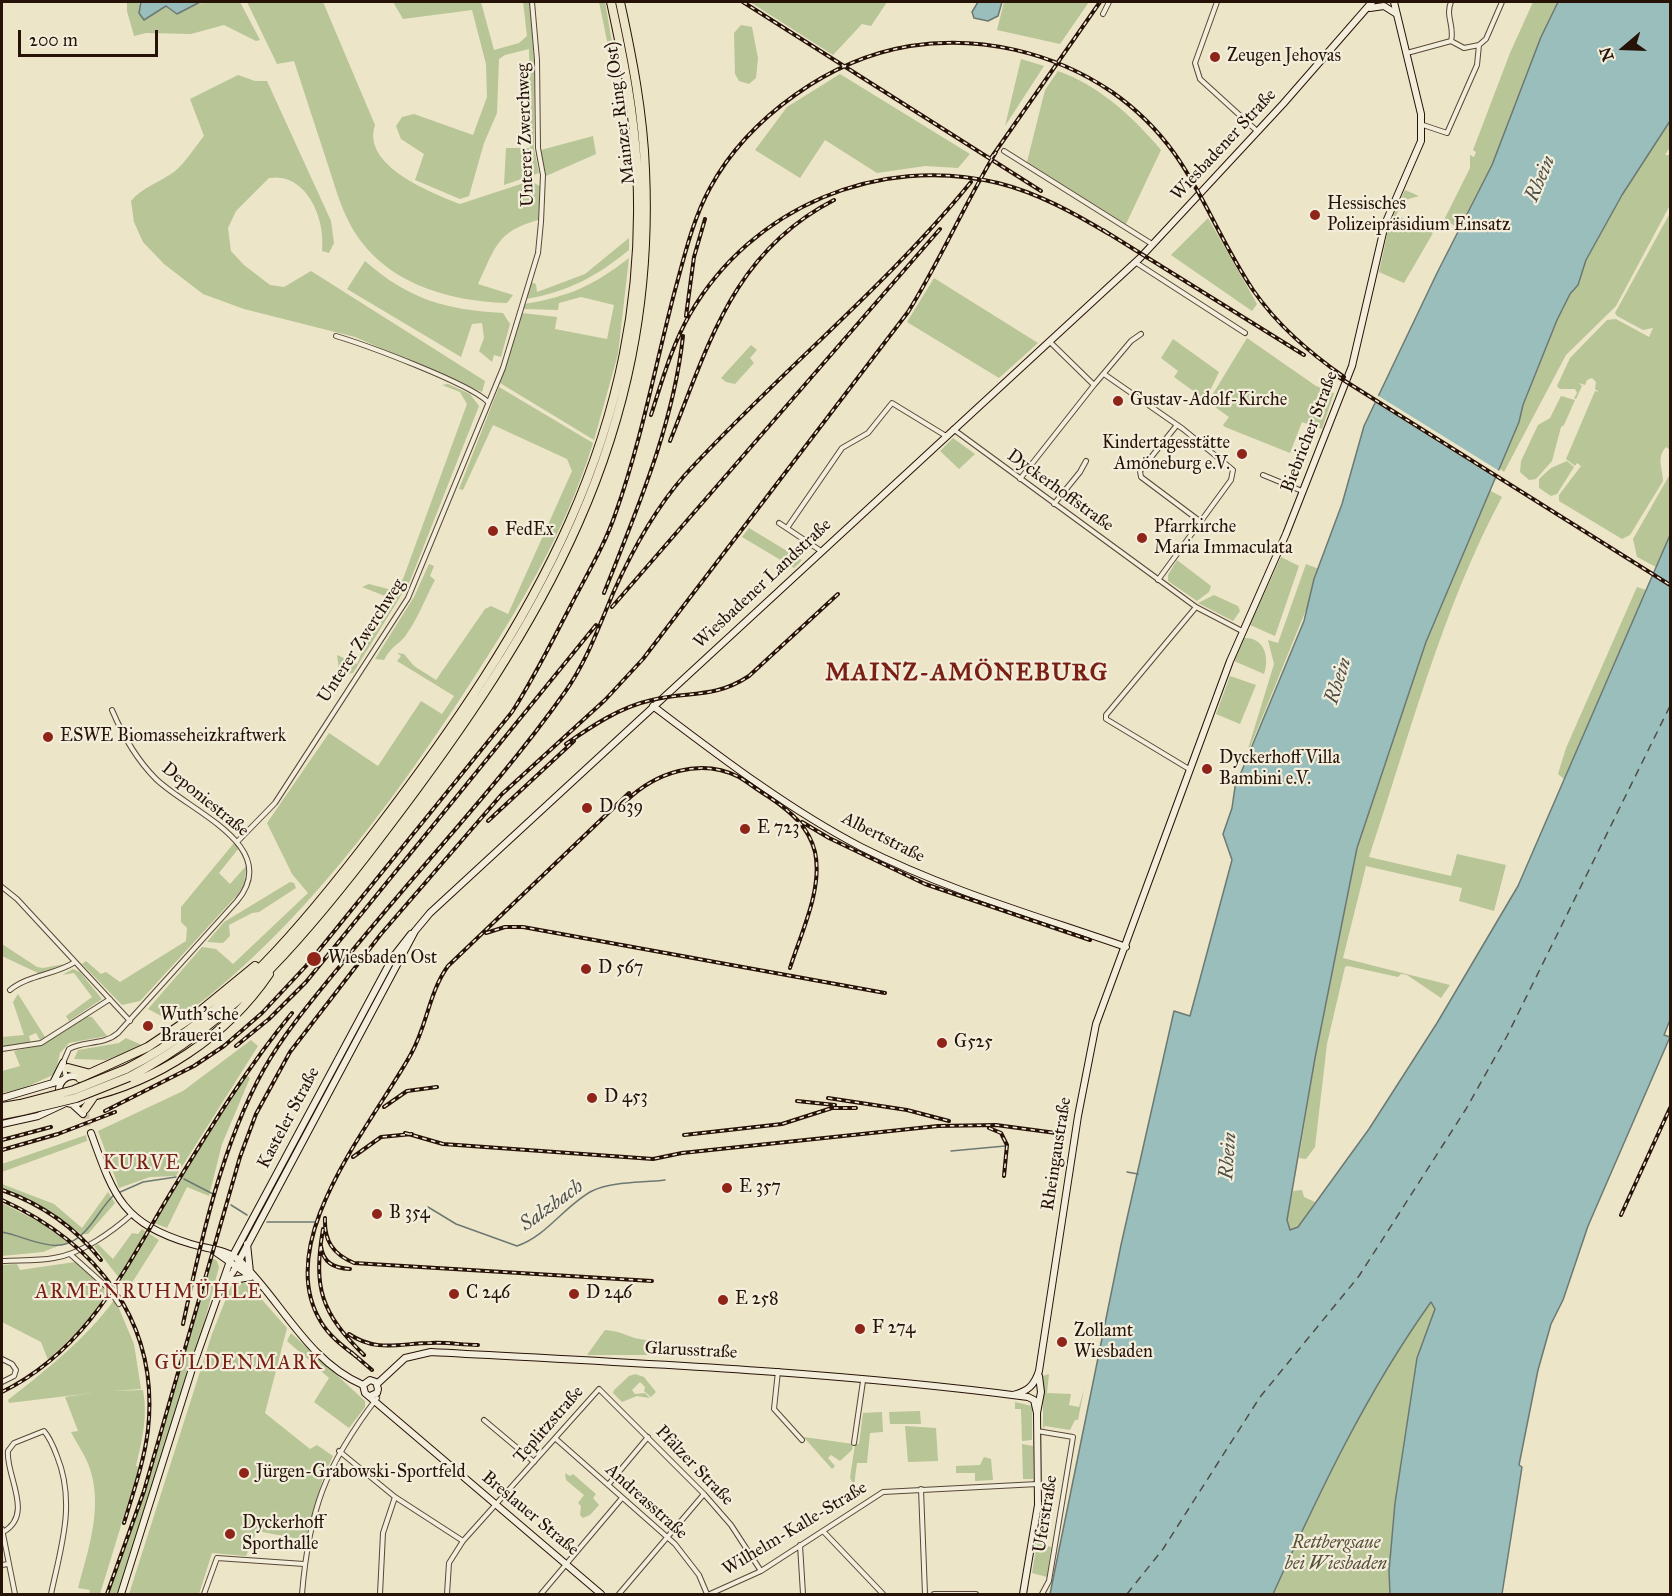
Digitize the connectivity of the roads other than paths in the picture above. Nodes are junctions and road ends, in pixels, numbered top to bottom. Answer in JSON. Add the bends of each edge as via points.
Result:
{"nodes":[{"id":1,"x":532,"y":2,"type":"edge"},
{"id":2,"x":611,"y":2,"type":"edge"},
{"id":3,"x":620,"y":2,"type":"edge"},
{"id":4,"x":1110,"y":2,"type":"edge"},
{"id":5,"x":1217,"y":2,"type":"edge"},
{"id":6,"x":1378,"y":2,"type":"edge"},
{"id":7,"x":1392,"y":2,"type":"edge"},
{"id":8,"x":1451,"y":2,"type":"edge"},
{"id":9,"x":1502,"y":2,"type":"edge"},
{"id":10,"x":1369,"y":7,"type":"edge"},
{"id":11,"x":1103,"y":14,"type":"dead end"},
{"id":12,"x":1397,"y":16,"type":"junction"},
{"id":13,"x":1451,"y":41,"type":"junction"},
{"id":14,"x":1479,"y":45,"type":"junction"},
{"id":15,"x":1407,"y":53,"type":"junction"},
{"id":16,"x":1423,"y":125,"type":"junction"},
{"id":17,"x":1257,"y":131,"type":"junction"},
{"id":18,"x":1004,"y":151,"type":"dead end"},
{"id":19,"x":1152,"y":244,"type":"junction"},
{"id":20,"x":1137,"y":260,"type":"junction"},
{"id":21,"x":1245,"y":333,"type":"dead end"},
{"id":22,"x":1141,"y":334,"type":"dead end"},
{"id":23,"x":336,"y":336,"type":"dead end"},
{"id":24,"x":1049,"y":341,"type":"junction"},
{"id":25,"x":1104,"y":374,"type":"junction"},
{"id":26,"x":1094,"y":385,"type":"junction"},
{"id":27,"x":488,"y":402,"type":"junction"},
{"id":28,"x":1177,"y":425,"type":"junction"},
{"id":29,"x":953,"y":429,"type":"junction"},
{"id":30,"x":609,"y":432,"type":"junction"},
{"id":31,"x":946,"y":436,"type":"junction"},
{"id":32,"x":1086,"y":461,"type":"dead end"},
{"id":33,"x":1263,"y":475,"type":"dead end"},
{"id":34,"x":1020,"y":479,"type":"junction"},
{"id":35,"x":1303,"y":491,"type":"junction"},
{"id":36,"x":1054,"y":504,"type":"junction"},
{"id":37,"x":1201,"y":522,"type":"junction"},
{"id":38,"x":779,"y":523,"type":"dead end"},
{"id":39,"x":788,"y":528,"type":"junction"},
{"id":40,"x":821,"y":551,"type":"junction"},
{"id":41,"x":1158,"y":580,"type":"junction"},
{"id":42,"x":1196,"y":607,"type":"junction"},
{"id":43,"x":1242,"y":631,"type":"junction"},
{"id":44,"x":653,"y":706,"type":"junction"},
{"id":45,"x":112,"y":710,"type":"dead end"},
{"id":46,"x":1191,"y":771,"type":"junction"},
{"id":47,"x":238,"y":841,"type":"junction"},
{"id":48,"x":2,"y":887,"type":"edge"},
{"id":49,"x":1126,"y":947,"type":"junction"},
{"id":50,"x":278,"y":954,"type":"junction"},
{"id":51,"x":75,"y":962,"type":"junction"},
{"id":52,"x":393,"y":965,"type":"joint"},
{"id":53,"x":10,"y":990,"type":"dead end"},
{"id":54,"x":110,"y":999,"type":"junction"},
{"id":55,"x":130,"y":1021,"type":"junction"},
{"id":56,"x":2,"y":1049,"type":"edge"},
{"id":57,"x":65,"y":1063,"type":"junction"},
{"id":58,"x":91,"y":1072,"type":"junction"},
{"id":59,"x":78,"y":1077,"type":"junction"},
{"id":60,"x":65,"y":1079,"type":"junction"},
{"id":61,"x":52,"y":1083,"type":"junction"},
{"id":62,"x":96,"y":1095,"type":"junction"},
{"id":63,"x":2,"y":1098,"type":"edge"},
{"id":64,"x":83,"y":1098,"type":"junction"},
{"id":65,"x":2,"y":1107,"type":"edge"},
{"id":66,"x":21,"y":1108,"type":"junction"},
{"id":67,"x":78,"y":1108,"type":"junction"},
{"id":68,"x":2,"y":1115,"type":"edge"},
{"id":69,"x":2,"y":1124,"type":"edge"},
{"id":70,"x":90,"y":1129,"type":"tunnel mouth"},
{"id":71,"x":132,"y":1214,"type":"junction"},
{"id":72,"x":244,"y":1243,"type":"junction"},
{"id":73,"x":216,"y":1251,"type":"junction"},
{"id":74,"x":70,"y":1254,"type":"junction"},
{"id":75,"x":235,"y":1260,"type":"junction"},
{"id":76,"x":2,"y":1261,"type":"edge"},
{"id":77,"x":252,"y":1277,"type":"junction"},
{"id":78,"x":226,"y":1281,"type":"junction"},
{"id":79,"x":219,"y":1291,"type":"junction"},
{"id":80,"x":119,"y":1304,"type":"dead end"},
{"id":81,"x":2,"y":1359,"type":"edge"},
{"id":82,"x":778,"y":1370,"type":"junction"},
{"id":83,"x":863,"y":1381,"type":"junction"},
{"id":84,"x":2,"y":1382,"type":"edge"},
{"id":85,"x":377,"y":1384,"type":"junction"},
{"id":86,"x":363,"y":1385,"type":"junction"},
{"id":87,"x":1036,"y":1387,"type":"junction"},
{"id":88,"x":599,"y":1389,"type":"joint"},
{"id":89,"x":374,"y":1397,"type":"junction"},
{"id":90,"x":1032,"y":1397,"type":"junction"},
{"id":91,"x":484,"y":1420,"type":"dead end"},
{"id":92,"x":1037,"y":1431,"type":"junction"},
{"id":93,"x":648,"y":1437,"type":"junction"},
{"id":94,"x":556,"y":1439,"type":"junction"},
{"id":95,"x":802,"y":1440,"type":"dead end"},
{"id":96,"x":855,"y":1443,"type":"dead end"},
{"id":97,"x":339,"y":1451,"type":"junction"},
{"id":98,"x":534,"y":1462,"type":"junction"},
{"id":99,"x":1038,"y":1484,"type":"junction"},
{"id":100,"x":608,"y":1485,"type":"junction"},
{"id":101,"x":921,"y":1489,"type":"junction"},
{"id":102,"x":704,"y":1494,"type":"junction"},
{"id":103,"x":395,"y":1497,"type":"junction"},
{"id":104,"x":622,"y":1498,"type":"junction"},
{"id":105,"x":497,"y":1506,"type":"junction"},
{"id":106,"x":2,"y":1531,"type":"edge"},
{"id":107,"x":823,"y":1531,"type":"junction"},
{"id":108,"x":668,"y":1538,"type":"junction"},
{"id":109,"x":463,"y":1541,"type":"junction"},
{"id":110,"x":801,"y":1545,"type":"junction"},
{"id":111,"x":8,"y":1564,"type":"junction"},
{"id":112,"x":304,"y":1564,"type":"junction"},
{"id":113,"x":2,"y":1565,"type":"edge"},
{"id":114,"x":566,"y":1565,"type":"junction"},
{"id":115,"x":761,"y":1571,"type":"junction"},
{"id":116,"x":15,"y":1594,"type":"edge"},
{"id":117,"x":51,"y":1594,"type":"edge"},
{"id":118,"x":122,"y":1594,"type":"edge"},
{"id":119,"x":204,"y":1594,"type":"edge"},
{"id":120,"x":302,"y":1594,"type":"edge"},
{"id":121,"x":380,"y":1594,"type":"edge"},
{"id":122,"x":447,"y":1594,"type":"edge"},
{"id":123,"x":541,"y":1594,"type":"edge"},
{"id":124,"x":601,"y":1594,"type":"edge"},
{"id":125,"x":618,"y":1594,"type":"edge"},
{"id":126,"x":708,"y":1594,"type":"edge"},
{"id":127,"x":803,"y":1594,"type":"edge"},
{"id":128,"x":883,"y":1594,"type":"edge"},
{"id":129,"x":925,"y":1594,"type":"edge"},
{"id":130,"x":934,"y":1594,"type":"edge"},
{"id":131,"x":976,"y":1594,"type":"edge"},
{"id":132,"x":1023,"y":1594,"type":"edge"},
{"id":133,"x":1042,"y":1594,"type":"edge"}],
"edges":[{"from":1,"to":27,"type":"street","name":"Unterer Zwerchweg","via":[[538,148],[543,176],[538,253]]},
{"from":2,"to":30,"type":"highway","name":"Mainzer Ring (Ost)","via":[[633,125],[638,213],[632,301]]},
{"from":3,"to":30,"type":"highway","name":"Mainzer Ring (Ost)","via":[[641,123],[645,258],[636,336]]},
{"from":4,"to":11,"type":"street"},
{"from":5,"to":17,"type":"street","via":[[1195,63],[1196,71]]},
{"from":6,"to":10,"type":"street","name":"Wiesbadener Straße"},
{"from":7,"to":12,"type":"street","name":"Biebricher Straße"},
{"from":8,"to":13,"type":"street"},
{"from":9,"to":14,"type":"street","via":[[1486,39]]},
{"from":10,"to":12,"type":"street","via":[[1384,6]]},
{"from":10,"to":17,"type":"street","name":"Wiesbadener Straße"},
{"from":12,"to":15,"type":"street","name":"Biebricher Straße"},
{"from":13,"to":14,"type":"street","via":[[1464,48]]},
{"from":13,"to":15,"type":"street"},
{"from":14,"to":16,"type":"street","via":[[1477,65],[1447,133]]},
{"from":15,"to":16,"type":"street","name":"Biebricher Straße"},
{"from":16,"to":35,"type":"street","name":"Biebricher Straße","via":[[1419,146],[1382,232],[1355,356]]},
{"from":17,"to":19,"type":"street","name":"Wiesbadener Straße"},
{"from":18,"to":19,"type":"street"},
{"from":19,"to":20,"type":"street","name":"Wiesbadener Straße"},
{"from":20,"to":21,"type":"street"},
{"from":20,"to":24,"type":"street","name":"Wiesbadener Landstraße"},
{"from":22,"to":25,"type":"street"},
{"from":23,"to":27,"type":"street","via":[[422,369]]},
{"from":24,"to":26,"type":"street"},
{"from":24,"to":29,"type":"street","name":"Wiesbadener Landstraße"},
{"from":25,"to":26,"type":"street"},
{"from":25,"to":28,"type":"street"},
{"from":26,"to":34,"type":"street"},
{"from":27,"to":47,"type":"street","name":"Unterer Zwerchweg","via":[[408,598],[274,803]]},
{"from":28,"to":37,"type":"street","via":[[1233,470],[1231,480]]},
{"from":28,"to":37,"type":"street","via":[[1140,471],[1142,477]]},
{"from":29,"to":31,"type":"street","name":"Wiesbadener Landstraße"},
{"from":29,"to":34,"type":"street","name":"Dyckerhoffstraße"},
{"from":30,"to":50,"type":"highway","via":[[557,569],[475,706],[377,843]]},
{"from":31,"to":39,"type":"street","via":[[892,403],[868,433],[842,448]]},
{"from":31,"to":40,"type":"street","name":"Wiesbadener Landstraße"},
{"from":32,"to":36,"type":"street"},
{"from":33,"to":35,"type":"street"},
{"from":34,"to":36,"type":"street","name":"Dyckerhoffstraße"},
{"from":35,"to":43,"type":"street","name":"Biebricher Straße"},
{"from":36,"to":41,"type":"street","name":"Dyckerhoffstraße"},
{"from":37,"to":41,"type":"street"},
{"from":38,"to":39,"type":"street"},
{"from":39,"to":40,"type":"street"},
{"from":40,"to":44,"type":"street","name":"Wiesbadener Landstraße"},
{"from":41,"to":42,"type":"street","name":"Dyckerhoffstraße"},
{"from":42,"to":43,"type":"street","name":"Dyckerhoffstraße"},
{"from":42,"to":46,"type":"street","via":[[1106,715],[1106,719]]},
{"from":43,"to":46,"type":"street","name":"Biebricher Straße"},
{"from":44,"to":49,"type":"street","name":"Albertstraße","via":[[799,810],[860,846],[963,892]]},
{"from":44,"to":52,"type":"street","name":"Wiesbadener Landstraße","via":[[449,894],[415,931]]},
{"from":45,"to":47,"type":"street","name":"Deponiestraße","via":[[132,750],[149,771]]},
{"from":46,"to":49,"type":"street","name":"Biebricher Straße"},
{"from":47,"to":55,"type":"street","name":"Deponiestraße","via":[[249,866],[244,891]]},
{"from":48,"to":51,"type":"street"},
{"from":49,"to":87,"type":"street","name":"Rheingaustraße","via":[[1095,1029]]},
{"from":50,"to":58,"type":"highway","via":[[148,1047]]},
{"from":50,"to":62,"type":"highway","via":[[262,984],[196,1047],[135,1083]]},
{"from":50,"to":66,"type":"highway","bridge":true,"via":[[205,1019],[127,1073]]},
{"from":51,"to":53,"type":"street"},
{"from":51,"to":54,"type":"street"},
{"from":52,"to":72,"type":"street","name":"Kasteler Straße"},
{"from":54,"to":55,"type":"street"},
{"from":54,"to":56,"type":"street","via":[[41,1042]]},
{"from":55,"to":57,"type":"street","name":"Deponiestraße","via":[[110,1039],[75,1046]]},
{"from":57,"to":58,"type":"highway","via":[[81,1073]]},
{"from":57,"to":59,"type":"street"},
{"from":57,"to":60,"type":"street"},
{"from":57,"to":61,"type":"street"},
{"from":58,"to":59,"type":"highway"},
{"from":59,"to":60,"type":"street"},
{"from":59,"to":64,"type":"street","via":[[87,1088]]},
{"from":60,"to":61,"type":"street"},
{"from":60,"to":67,"type":"street","via":[[59,1091]]},
{"from":61,"to":63,"type":"street"},
{"from":62,"to":64,"type":"highway"},
{"from":62,"to":67,"type":"highway"},
{"from":64,"to":67,"type":"street"},
{"from":64,"to":67,"type":"street"},
{"from":65,"to":66,"type":"highway"},
{"from":66,"to":68,"type":"highway"},
{"from":67,"to":69,"type":"street"},
{"from":70,"to":71,"type":"street","via":[[113,1190]]},
{"from":71,"to":73,"type":"street","via":[[160,1233]]},
{"from":71,"to":74,"type":"street"},
{"from":72,"to":73,"type":"street"},
{"from":72,"to":75,"type":"street","name":"Kasteler Straße"},
{"from":72,"to":77,"type":"street"},
{"from":73,"to":75,"type":"street"},
{"from":74,"to":76,"type":"street"},
{"from":74,"to":80,"type":"street","via":[[108,1288]]},
{"from":75,"to":77,"type":"street"},
{"from":75,"to":78,"type":"street","name":"Kasteler Straße"},
{"from":75,"to":79,"type":"street","name":"Kasteler Straße"},
{"from":77,"to":78,"type":"street"},
{"from":77,"to":86,"type":"street","via":[[308,1344],[344,1375]]},
{"from":78,"to":79,"type":"street","name":"Kasteler Straße"},
{"from":79,"to":118,"type":"street","name":"Kasteler Straße"},
{"from":81,"to":84,"type":"street","via":[[16,1370],[14,1376]]},
{"from":82,"to":83,"type":"street","name":"Glarusstraße"},
{"from":82,"to":85,"type":"street","name":"Glarusstraße","via":[[424,1352],[405,1358]]},
{"from":82,"to":95,"type":"street","via":[[774,1408]]},
{"from":83,"to":90,"type":"street","name":"Glarusstraße"},
{"from":83,"to":96,"type":"street"},
{"from":85,"to":86,"type":"street","via":[[369,1381]]},
{"from":85,"to":89,"type":"street"},
{"from":86,"to":89,"type":"street","name":"Breslauer Straße","via":[[364,1393]]},
{"from":87,"to":90,"type":"street","name":"Rheingaustraße"},
{"from":87,"to":90,"type":"street"},
{"from":88,"to":93,"type":"street","name":"Pfälzer Straße"},
{"from":88,"to":94,"type":"street","name":"Teplitzstraße"},
{"from":89,"to":97,"type":"street"},
{"from":89,"to":105,"type":"street","name":"Breslauer Straße","via":[[384,1410]]},
{"from":90,"to":92,"type":"street","name":"Rheingaustraße"},
{"from":91,"to":98,"type":"street"},
{"from":92,"to":99,"type":"street","name":"Rheingaustraße"},
{"from":92,"to":133,"type":"street","name":"Uferstraße","via":[[1072,1437],[1049,1581]]},
{"from":93,"to":100,"type":"street"},
{"from":93,"to":102,"type":"street","name":"Pfälzer Straße"},
{"from":94,"to":98,"type":"street","name":"Teplitzstraße"},
{"from":94,"to":100,"type":"street","name":"Andreasstraße"},
{"from":97,"to":103,"type":"street"},
{"from":97,"to":112,"type":"street","via":[[315,1505]]},
{"from":98,"to":105,"type":"street","name":"Teplitzstraße"},
{"from":99,"to":101,"type":"street","name":"Wilhelm-Kalle-Straße"},
{"from":99,"to":132,"type":"street","name":"Rheingaustraße"},
{"from":100,"to":104,"type":"street","name":"Andreasstraße"},
{"from":101,"to":107,"type":"street","name":"Wilhelm-Kalle-Straße","via":[[883,1492]]},
{"from":101,"to":129,"type":"street"},
{"from":102,"to":108,"type":"street"},
{"from":102,"to":115,"type":"street","name":"Pfälzer Straße","via":[[731,1525]]},
{"from":103,"to":109,"type":"street"},
{"from":103,"to":121,"type":"street","via":[[383,1533]]},
{"from":104,"to":108,"type":"street","name":"Andreasstraße"},
{"from":104,"to":114,"type":"street"},
{"from":105,"to":109,"type":"street","name":"Teplitzstraße"},
{"from":105,"to":114,"type":"street","name":"Breslauer Straße"},
{"from":106,"to":111,"type":"street"},
{"from":106,"to":117,"type":"street","via":[[13,1523],[17,1506],[8,1451],[14,1443],[44,1431],[59,1460],[67,1497],[66,1528]]},
{"from":107,"to":110,"type":"street","name":"Wilhelm-Kalle-Straße"},
{"from":107,"to":128,"type":"street"},
{"from":108,"to":125,"type":"street"},
{"from":108,"to":126,"type":"street","name":"Andreasstraße","via":[[699,1575]]},
{"from":109,"to":122,"type":"street","name":"Teplitzstraße","via":[[449,1563]]},
{"from":110,"to":115,"type":"street","name":"Wilhelm-Kalle-Straße"},
{"from":110,"to":127,"type":"street"},
{"from":111,"to":113,"type":"street"},
{"from":111,"to":116,"type":"street"},
{"from":112,"to":119,"type":"street","via":[[217,1558]]},
{"from":112,"to":120,"type":"street"},
{"from":114,"to":123,"type":"street"},
{"from":114,"to":124,"type":"street","name":"Breslauer Straße"},
{"from":115,"to":126,"type":"street","name":"Wilhelm-Kalle-Straße"},
{"from":130,"to":131,"type":"street"}]}
